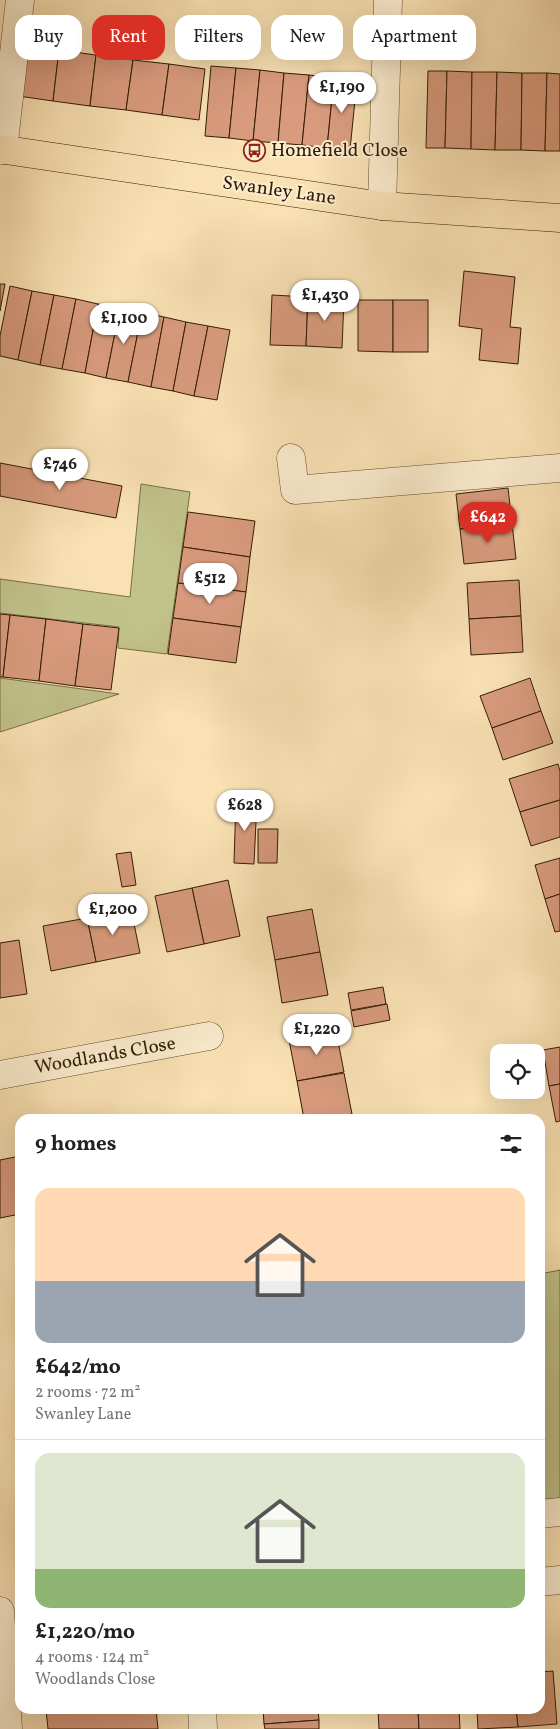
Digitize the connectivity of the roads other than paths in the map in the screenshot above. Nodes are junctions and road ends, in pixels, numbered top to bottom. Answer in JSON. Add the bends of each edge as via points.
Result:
{"nodes":[{"id":1,"x":20,"y":0,"type":"edge"},
{"id":2,"x":388,"y":0,"type":"edge"},
{"id":3,"x":2,"y":149,"type":"edge"},
{"id":4,"x":382,"y":206,"type":"junction"},
{"id":5,"x":560,"y":218,"type":"edge"},
{"id":6,"x":290,"y":458,"type":"dead end"},
{"id":7,"x":560,"y":468,"type":"edge"},
{"id":8,"x":210,"y":1036,"type":"dead end"},
{"id":9,"x":0,"y":1075,"type":"edge"},
{"id":10,"x":560,"y":1512,"type":"edge"},
{"id":11,"x":545,"y":1514,"type":"edge"},
{"id":12,"x":560,"y":1580,"type":"edge"},
{"id":13,"x":545,"y":1582,"type":"edge"},
{"id":14,"x":0,"y":1611,"type":"edge"},
{"id":15,"x":12,"y":1653,"type":"edge"},
{"id":16,"x":202,"y":1714,"type":"edge"},
{"id":17,"x":8,"y":1729,"type":"edge"},
{"id":18,"x":203,"y":1729,"type":"edge"}],
"edges":[{"from":1,"to":3,"type":"street"},
{"from":2,"to":4,"type":"street"},
{"from":3,"to":4,"type":"main road","name":"Swanley Lane"},
{"from":4,"to":5,"type":"main road","name":"Swanley Lane"},
{"from":6,"to":7,"type":"street","via":[[296,490]]},
{"from":8,"to":9,"type":"street","name":"Woodlands Close"},
{"from":10,"to":11,"type":"street"},
{"from":12,"to":13,"type":"street"},
{"from":14,"to":15,"type":"street"},
{"from":15,"to":17,"type":"street"},
{"from":16,"to":18,"type":"street"}]}
